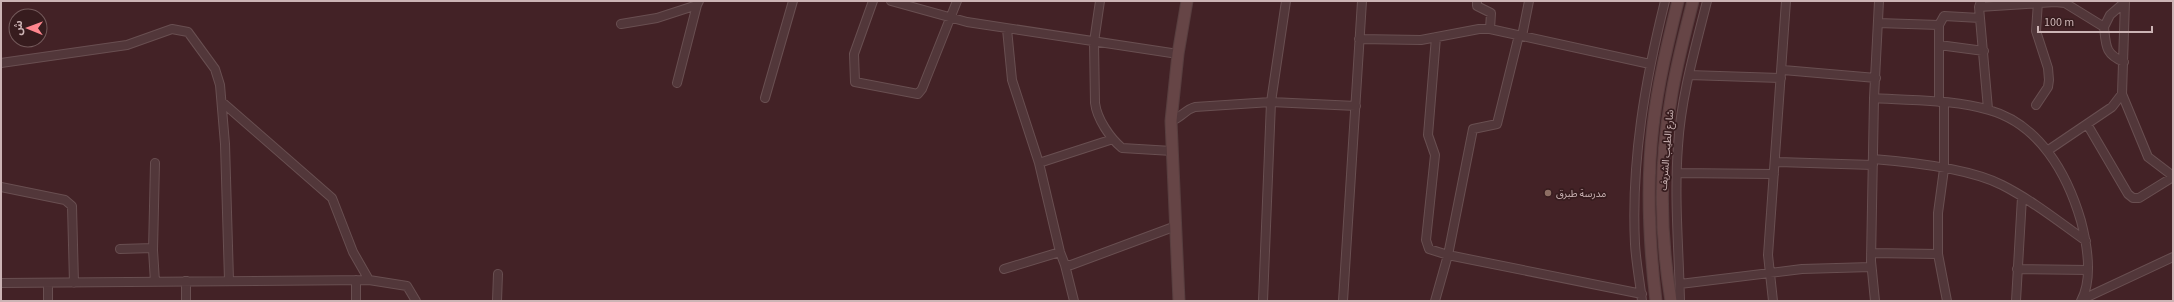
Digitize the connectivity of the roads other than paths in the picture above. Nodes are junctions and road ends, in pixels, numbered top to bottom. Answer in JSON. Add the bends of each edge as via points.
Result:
{"nodes":[{"id":1,"x":794,"y":1,"type":"edge"},
{"id":2,"x":873,"y":1,"type":"edge"},
{"id":3,"x":891,"y":1,"type":"edge"},
{"id":4,"x":957,"y":1,"type":"edge"},
{"id":5,"x":1100,"y":1,"type":"edge"},
{"id":6,"x":1187,"y":1,"type":"edge"},
{"id":7,"x":1286,"y":1,"type":"edge"},
{"id":8,"x":1362,"y":1,"type":"edge"},
{"id":9,"x":1477,"y":1,"type":"edge"},
{"id":10,"x":1529,"y":1,"type":"edge"},
{"id":11,"x":1665,"y":1,"type":"edge"},
{"id":12,"x":1678,"y":1,"type":"edge"},
{"id":13,"x":1693,"y":1,"type":"edge"},
{"id":14,"x":1707,"y":1,"type":"edge"},
{"id":15,"x":1786,"y":1,"type":"edge"},
{"id":16,"x":1879,"y":1,"type":"edge"},
{"id":17,"x":2125,"y":1,"type":"edge"},
{"id":18,"x":2038,"y":2,"type":"edge"},
{"id":19,"x":698,"y":3,"type":"edge"},
{"id":20,"x":1980,"y":4,"type":"edge"},
{"id":21,"x":1980,"y":18,"type":"junction"},
{"id":22,"x":950,"y":19,"type":"junction"},
{"id":23,"x":1878,"y":23,"type":"junction"},
{"id":24,"x":621,"y":24,"type":"dead end"},
{"id":25,"x":1939,"y":25,"type":"junction"},
{"id":26,"x":2104,"y":27,"type":"junction"},
{"id":27,"x":1007,"y":29,"type":"junction"},
{"id":28,"x":1490,"y":29,"type":"junction"},
{"id":29,"x":1521,"y":36,"type":"junction"},
{"id":30,"x":1436,"y":38,"type":"junction"},
{"id":31,"x":1359,"y":39,"type":"junction"},
{"id":32,"x":1094,"y":42,"type":"junction"},
{"id":33,"x":1939,"y":45,"type":"junction"},
{"id":34,"x":1984,"y":51,"type":"junction"},
{"id":35,"x":1178,"y":54,"type":"junction"},
{"id":36,"x":2124,"y":62,"type":"junction"},
{"id":37,"x":1,"y":63,"type":"edge"},
{"id":38,"x":1650,"y":64,"type":"junction"},
{"id":39,"x":1782,"y":74,"type":"junction"},
{"id":40,"x":1689,"y":75,"type":"junction"},
{"id":41,"x":1876,"y":78,"type":"junction"},
{"id":42,"x":676,"y":83,"type":"dead end"},
{"id":43,"x":2122,"y":94,"type":"junction"},
{"id":44,"x":765,"y":98,"type":"dead end"},
{"id":45,"x":1874,"y":98,"type":"junction"},
{"id":46,"x":222,"y":102,"type":"junction"},
{"id":47,"x":1271,"y":102,"type":"junction"},
{"id":48,"x":1942,"y":103,"type":"junction"},
{"id":49,"x":2036,"y":105,"type":"dead end"},
{"id":50,"x":1356,"y":106,"type":"junction"},
{"id":51,"x":1988,"y":109,"type":"junction"},
{"id":52,"x":1171,"y":121,"type":"junction"},
{"id":53,"x":2087,"y":124,"type":"junction"},
{"id":54,"x":1113,"y":139,"type":"junction"},
{"id":55,"x":1172,"y":151,"type":"junction"},
{"id":56,"x":2047,"y":151,"type":"junction"},
{"id":57,"x":1775,"y":162,"type":"junction"},
{"id":58,"x":1873,"y":162,"type":"junction"},
{"id":59,"x":155,"y":163,"type":"dead end"},
{"id":60,"x":1039,"y":163,"type":"junction"},
{"id":61,"x":1944,"y":169,"type":"junction"},
{"id":62,"x":1677,"y":173,"type":"junction"},
{"id":63,"x":1774,"y":174,"type":"junction"},
{"id":64,"x":2173,"y":176,"type":"edge"},
{"id":65,"x":1,"y":187,"type":"edge"},
{"id":66,"x":2022,"y":197,"type":"junction"},
{"id":67,"x":1176,"y":226,"type":"junction"},
{"id":68,"x":2086,"y":241,"type":"junction"},
{"id":69,"x":153,"y":248,"type":"junction"},
{"id":70,"x":120,"y":249,"type":"dead end"},
{"id":71,"x":1060,"y":252,"type":"junction"},
{"id":72,"x":1871,"y":253,"type":"junction"},
{"id":73,"x":1938,"y":254,"type":"junction"},
{"id":74,"x":1448,"y":255,"type":"junction"},
{"id":75,"x":2173,"y":257,"type":"edge"},
{"id":76,"x":1066,"y":265,"type":"junction"},
{"id":77,"x":1871,"y":267,"type":"junction"},
{"id":78,"x":1004,"y":269,"type":"dead end"},
{"id":79,"x":2017,"y":269,"type":"junction"},
{"id":80,"x":2088,"y":270,"type":"junction"},
{"id":81,"x":1768,"y":273,"type":"junction"},
{"id":82,"x":498,"y":274,"type":"dead end"},
{"id":83,"x":229,"y":280,"type":"junction"},
{"id":84,"x":356,"y":280,"type":"junction"},
{"id":85,"x":369,"y":280,"type":"junction"},
{"id":86,"x":186,"y":281,"type":"junction"},
{"id":87,"x":155,"y":282,"type":"junction"},
{"id":88,"x":1,"y":283,"type":"edge"},
{"id":89,"x":48,"y":283,"type":"junction"},
{"id":90,"x":74,"y":283,"type":"junction"},
{"id":91,"x":1680,"y":284,"type":"junction"},
{"id":92,"x":1642,"y":298,"type":"edge"},
{"id":93,"x":2083,"y":300,"type":"edge"},
{"id":94,"x":48,"y":301,"type":"edge"},
{"id":95,"x":186,"y":301,"type":"edge"},
{"id":96,"x":356,"y":301,"type":"edge"},
{"id":97,"x":416,"y":301,"type":"edge"},
{"id":98,"x":497,"y":301,"type":"edge"},
{"id":99,"x":1074,"y":301,"type":"edge"},
{"id":100,"x":1179,"y":301,"type":"edge"},
{"id":101,"x":1263,"y":301,"type":"edge"},
{"id":102,"x":1343,"y":301,"type":"edge"},
{"id":103,"x":1435,"y":301,"type":"edge"},
{"id":104,"x":1656,"y":301,"type":"edge"},
{"id":105,"x":1671,"y":301,"type":"edge"},
{"id":106,"x":1680,"y":301,"type":"edge"},
{"id":107,"x":1772,"y":301,"type":"edge"},
{"id":108,"x":1875,"y":301,"type":"edge"},
{"id":109,"x":1947,"y":301,"type":"edge"},
{"id":110,"x":2016,"y":301,"type":"edge"}],
"edges":[{"from":1,"to":44,"type":"street"},
{"from":2,"to":22,"type":"street","via":[[854,54],[855,78],[858,84],[919,93]]},
{"from":3,"to":22,"type":"street"},
{"from":4,"to":22,"type":"street"},
{"from":5,"to":32,"type":"street"},
{"from":6,"to":35,"type":"main road"},
{"from":7,"to":47,"type":"street"},
{"from":8,"to":31,"type":"street"},
{"from":9,"to":28,"type":"street","via":[[1477,6],[1491,15]]},
{"from":10,"to":29,"type":"street"},
{"from":11,"to":38,"type":"street"},
{"from":12,"to":104,"type":"main road","name":"شارع الطيب الشريف","via":[[1664,60],[1653,127],[1650,222]]},
{"from":13,"to":105,"type":"main road","name":"شارع الطيب الشريف","via":[[1670,99],[1663,167],[1662,232]]},
{"from":14,"to":40,"type":"street"},
{"from":15,"to":39,"type":"street"},
{"from":16,"to":23,"type":"street"},
{"from":17,"to":26,"type":"street","via":[[2110,15]]},
{"from":17,"to":36,"type":"street"},
{"from":18,"to":20,"type":"street"},
{"from":18,"to":26,"type":"street","via":[[2065,3]]},
{"from":18,"to":49,"type":"street","via":[[2036,31],[2048,68],[2049,80],[2048,87]]},
{"from":19,"to":24,"type":"street","via":[[657,18]]},
{"from":19,"to":42,"type":"street"},
{"from":20,"to":21,"type":"street"},
{"from":21,"to":25,"type":"street","via":[[1944,16]]},
{"from":21,"to":34,"type":"street"},
{"from":22,"to":27,"type":"street"},
{"from":23,"to":25,"type":"street"},
{"from":23,"to":41,"type":"street"},
{"from":25,"to":33,"type":"street"},
{"from":26,"to":36,"type":"street","via":[[2108,52]]},
{"from":27,"to":32,"type":"street"},
{"from":27,"to":60,"type":"street","via":[[1012,80]]},
{"from":28,"to":29,"type":"street"},
{"from":28,"to":30,"type":"street"},
{"from":29,"to":38,"type":"street"},
{"from":29,"to":74,"type":"street","via":[[1497,124],[1473,129]]},
{"from":30,"to":31,"type":"street"},
{"from":30,"to":74,"type":"street","via":[[1428,135],[1435,155],[1427,245],[1429,249]]},
{"from":31,"to":50,"type":"street"},
{"from":32,"to":35,"type":"street"},
{"from":32,"to":54,"type":"street","via":[[1096,108]]},
{"from":33,"to":34,"type":"street"},
{"from":33,"to":48,"type":"street"},
{"from":34,"to":51,"type":"street"},
{"from":35,"to":52,"type":"main road"},
{"from":36,"to":43,"type":"street"},
{"from":37,"to":46,"type":"street","via":[[127,45],[166,30],[177,29],[188,32],[215,69]]},
{"from":38,"to":92,"type":"street","via":[[1635,176],[1635,245]]},
{"from":39,"to":40,"type":"street"},
{"from":39,"to":41,"type":"street"},
{"from":39,"to":57,"type":"street"},
{"from":40,"to":62,"type":"street","via":[[1682,110]]},
{"from":41,"to":45,"type":"street"},
{"from":43,"to":53,"type":"street","via":[[2112,107]]},
{"from":43,"to":64,"type":"street","via":[[2148,157]]},
{"from":45,"to":48,"type":"street"},
{"from":45,"to":58,"type":"street"},
{"from":46,"to":83,"type":"street"},
{"from":46,"to":85,"type":"street","via":[[332,198],[353,252]]},
{"from":47,"to":50,"type":"street"},
{"from":47,"to":52,"type":"street","via":[[1195,107]]},
{"from":47,"to":101,"type":"street"},
{"from":48,"to":51,"type":"street"},
{"from":48,"to":61,"type":"street"},
{"from":50,"to":102,"type":"street"},
{"from":51,"to":56,"type":"street","via":[[2023,126]]},
{"from":52,"to":55,"type":"main road"},
{"from":53,"to":56,"type":"street"},
{"from":53,"to":64,"type":"street","via":[[2128,194],[2133,198],[2139,198]]},
{"from":54,"to":55,"type":"street","via":[[1123,148]]},
{"from":54,"to":60,"type":"street"},
{"from":55,"to":67,"type":"main road"},
{"from":56,"to":68,"type":"street","via":[[2064,177],[2079,214]]},
{"from":57,"to":58,"type":"street"},
{"from":57,"to":63,"type":"street"},
{"from":58,"to":61,"type":"street","via":[[1900,161]]},
{"from":58,"to":72,"type":"street"},
{"from":59,"to":69,"type":"street"},
{"from":60,"to":71,"type":"street"},
{"from":61,"to":66,"type":"street","via":[[2001,184]]},
{"from":61,"to":73,"type":"street","via":[[1938,213]]},
{"from":62,"to":63,"type":"street"},
{"from":62,"to":91,"type":"street"},
{"from":63,"to":81,"type":"street"},
{"from":65,"to":90,"type":"street","via":[[70,203]]},
{"from":66,"to":68,"type":"street"},
{"from":66,"to":79,"type":"street"},
{"from":67,"to":76,"type":"street"},
{"from":67,"to":100,"type":"main road"},
{"from":68,"to":80,"type":"street"},
{"from":69,"to":70,"type":"street"},
{"from":69,"to":87,"type":"street"},
{"from":71,"to":76,"type":"street"},
{"from":71,"to":78,"type":"street"},
{"from":72,"to":73,"type":"street"},
{"from":72,"to":77,"type":"street"},
{"from":73,"to":109,"type":"street"},
{"from":74,"to":92,"type":"street"},
{"from":74,"to":103,"type":"street"},
{"from":75,"to":93,"type":"street"},
{"from":76,"to":99,"type":"street"},
{"from":77,"to":81,"type":"street","via":[[1802,269]]},
{"from":77,"to":108,"type":"street"},
{"from":79,"to":80,"type":"street"},
{"from":79,"to":110,"type":"street"},
{"from":80,"to":93,"type":"street"},
{"from":81,"to":91,"type":"street"},
{"from":81,"to":107,"type":"street"},
{"from":82,"to":98,"type":"street"},
{"from":83,"to":84,"type":"street"},
{"from":83,"to":86,"type":"street"},
{"from":84,"to":85,"type":"street"},
{"from":84,"to":96,"type":"street"},
{"from":85,"to":97,"type":"street","via":[[407,286]]},
{"from":86,"to":87,"type":"street"},
{"from":86,"to":95,"type":"street"},
{"from":87,"to":90,"type":"street"},
{"from":88,"to":89,"type":"street"},
{"from":89,"to":90,"type":"street"},
{"from":89,"to":94,"type":"street"},
{"from":91,"to":106,"type":"street"}]}
